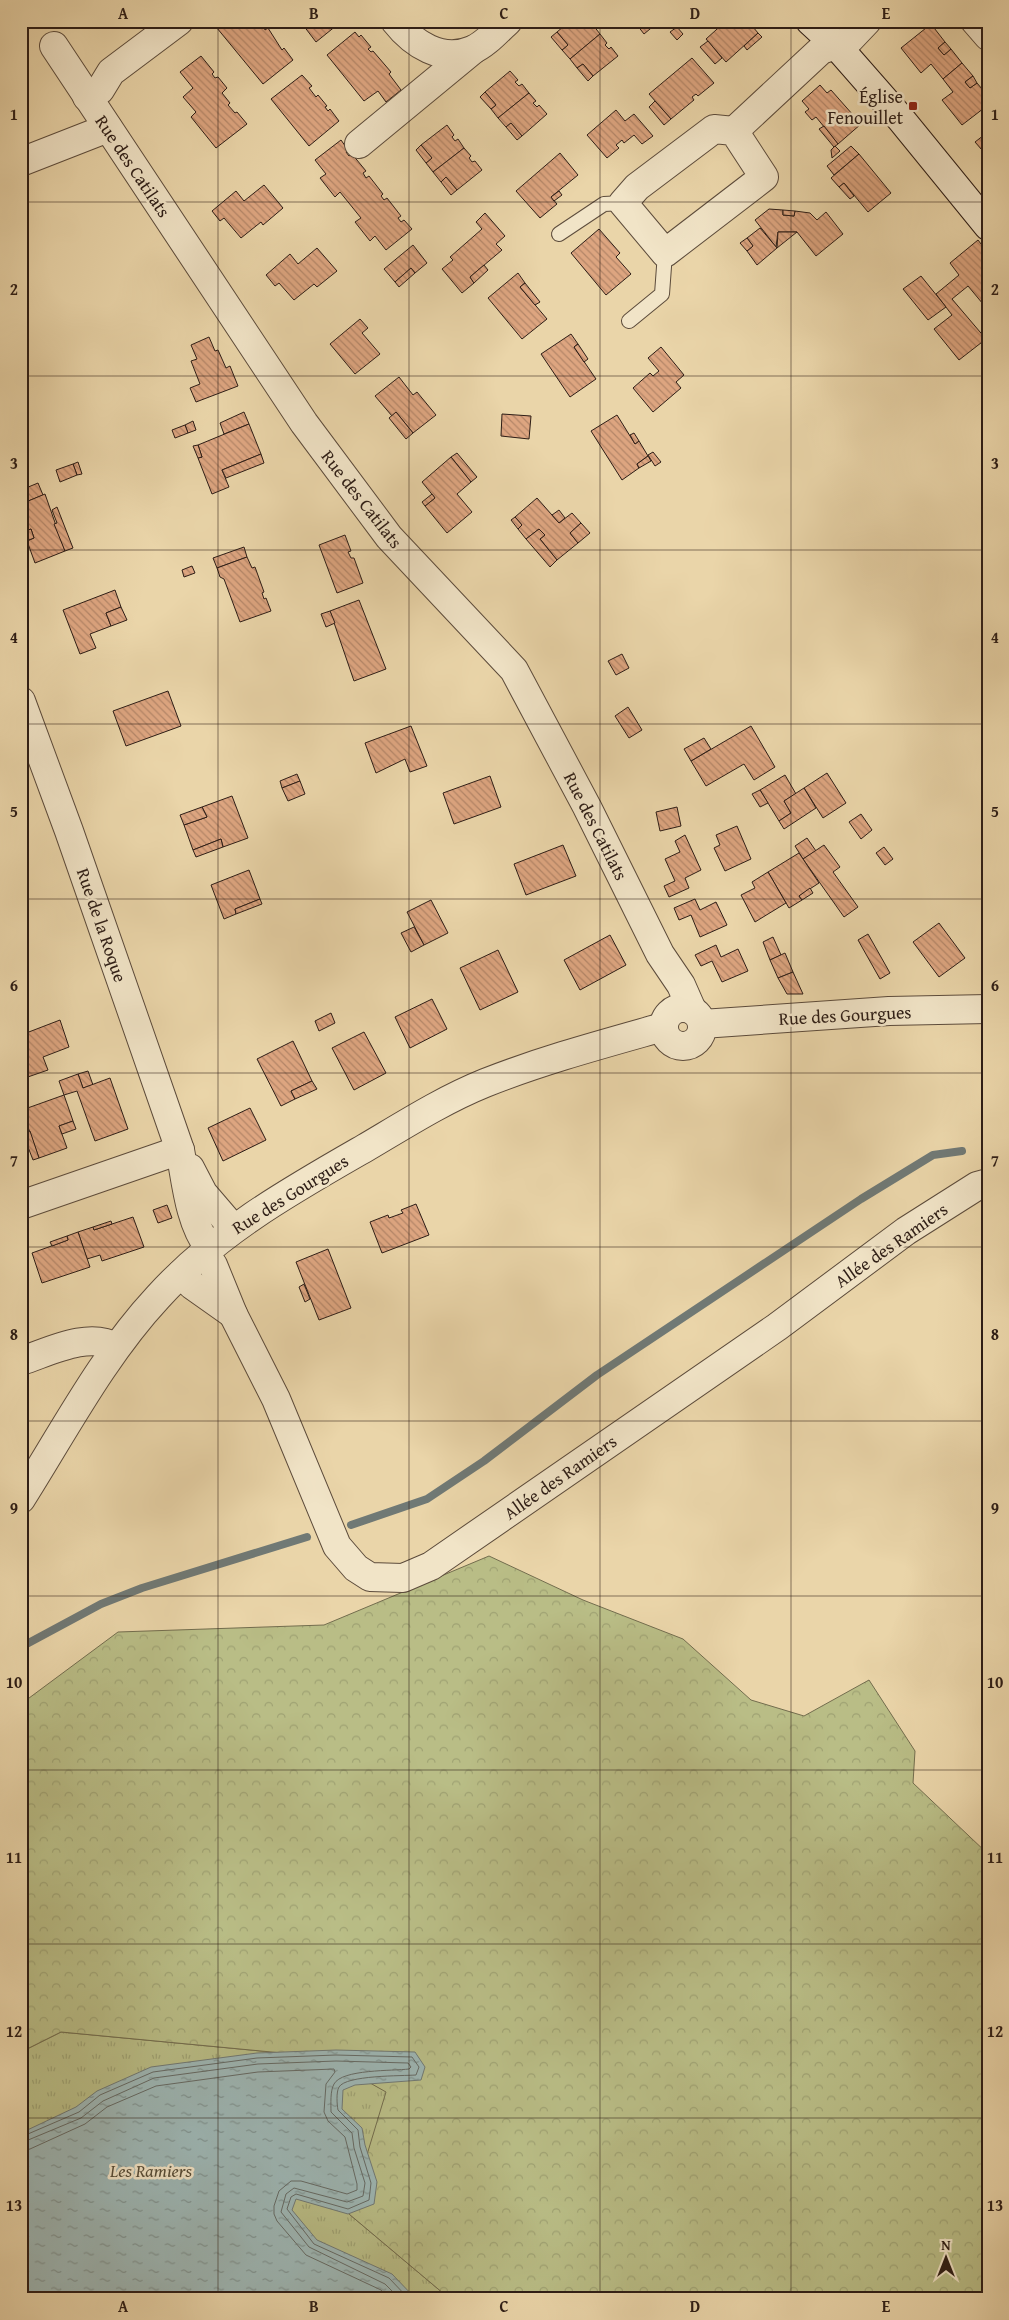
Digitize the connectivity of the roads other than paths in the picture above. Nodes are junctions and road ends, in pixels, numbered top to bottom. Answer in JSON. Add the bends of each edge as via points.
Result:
{"nodes":[{"id":1,"x":179,"y":21,"type":"edge"},
{"id":2,"x":395,"y":21,"type":"edge"},
{"id":3,"x":508,"y":21,"type":"edge"},
{"id":4,"x":810,"y":21,"type":"edge"},
{"id":5,"x":867,"y":21,"type":"edge"},
{"id":6,"x":976,"y":21,"type":"edge"},
{"id":7,"x":988,"y":36,"type":"edge"},
{"id":8,"x":836,"y":45,"type":"junction"},
{"id":9,"x":54,"y":46,"type":"dead end"},
{"id":10,"x":473,"y":50,"type":"junction"},
{"id":11,"x":87,"y":96,"type":"junction"},
{"id":12,"x":108,"y":128,"type":"junction"},
{"id":13,"x":734,"y":131,"type":"junction"},
{"id":14,"x":359,"y":144,"type":"dead end"},
{"id":15,"x":21,"y":162,"type":"edge"},
{"id":16,"x":623,"y":204,"type":"junction"},
{"id":17,"x":988,"y":226,"type":"edge"},
{"id":18,"x":559,"y":234,"type":"dead end"},
{"id":19,"x":665,"y":253,"type":"junction"},
{"id":20,"x":629,"y":321,"type":"dead end"},
{"id":21,"x":21,"y":701,"type":"edge"},
{"id":22,"x":988,"y":1009,"type":"edge"},
{"id":23,"x":682,"y":1018,"type":"junction"},
{"id":24,"x":180,"y":1150,"type":"junction"},
{"id":25,"x":988,"y":1183,"type":"edge"},
{"id":26,"x":21,"y":1205,"type":"edge"},
{"id":27,"x":233,"y":1228,"type":"junction"},
{"id":28,"x":206,"y":1251,"type":"junction"},
{"id":29,"x":181,"y":1274,"type":"junction"},
{"id":30,"x":233,"y":1314,"type":"junction"},
{"id":31,"x":116,"y":1347,"type":"junction"},
{"id":32,"x":21,"y":1361,"type":"edge"},
{"id":33,"x":21,"y":1499,"type":"edge"}],
"edges":[{"from":1,"to":11,"type":"street","via":[[112,72],[100,90]]},
{"from":2,"to":10,"type":"street","via":[[406,35],[433,51],[453,54]]},
{"from":3,"to":10,"type":"street"},
{"from":4,"to":8,"type":"street"},
{"from":5,"to":8,"type":"street","via":[[848,41]]},
{"from":6,"to":7,"type":"street"},
{"from":8,"to":13,"type":"street","via":[[821,50]]},
{"from":8,"to":17,"type":"street"},
{"from":9,"to":11,"type":"street","name":"Rue des Catilats"},
{"from":10,"to":14,"type":"street"},
{"from":11,"to":12,"type":"street","name":"Rue des Catilats"},
{"from":12,"to":15,"type":"street"},
{"from":12,"to":23,"type":"street","name":"Rue des Catilats","via":[[309,430],[389,537],[514,670],[660,954],[681,985]]},
{"from":13,"to":16,"type":"street","via":[[714,129],[637,187]]},
{"from":13,"to":19,"type":"street","via":[[764,177]]},
{"from":16,"to":18,"type":"lane","via":[[604,204]]},
{"from":16,"to":19,"type":"street"},
{"from":19,"to":20,"type":"lane","via":[[662,294]]},
{"from":21,"to":24,"type":"street","name":"Rue de la Roque"},
{"from":22,"to":23,"type":"street","name":"Rue des Gourgues"},
{"from":23,"to":27,"type":"street","name":"Rue des Gourgues","via":[[484,1084],[428,1112],[276,1199]]},
{"from":24,"to":26,"type":"street"},
{"from":24,"to":27,"type":"street","name":"Rue de la Roque","via":[[203,1193]]},
{"from":24,"to":28,"type":"street","name":"Rue de la Roque","via":[[190,1202]]},
{"from":25,"to":30,"type":"street","name":"Allée des Ramiers","via":[[977,1186],[906,1231],[736,1355],[431,1566],[403,1578],[370,1576],[356,1568],[337,1546],[280,1408]]},
{"from":27,"to":28,"type":"street","name":"Rue des Gourgues"},
{"from":28,"to":29,"type":"street","name":"Rue des Gourgues"},
{"from":28,"to":30,"type":"street","name":"Allée des Ramiers"},
{"from":29,"to":30,"type":"street","name":"Allée des Ramiers"},
{"from":29,"to":31,"type":"street","name":"Rue des Gourgues","via":[[158,1296]]},
{"from":31,"to":32,"type":"street","via":[[108,1343],[72,1344]]},
{"from":31,"to":33,"type":"street","name":"Rue des Gourgues"}]}
